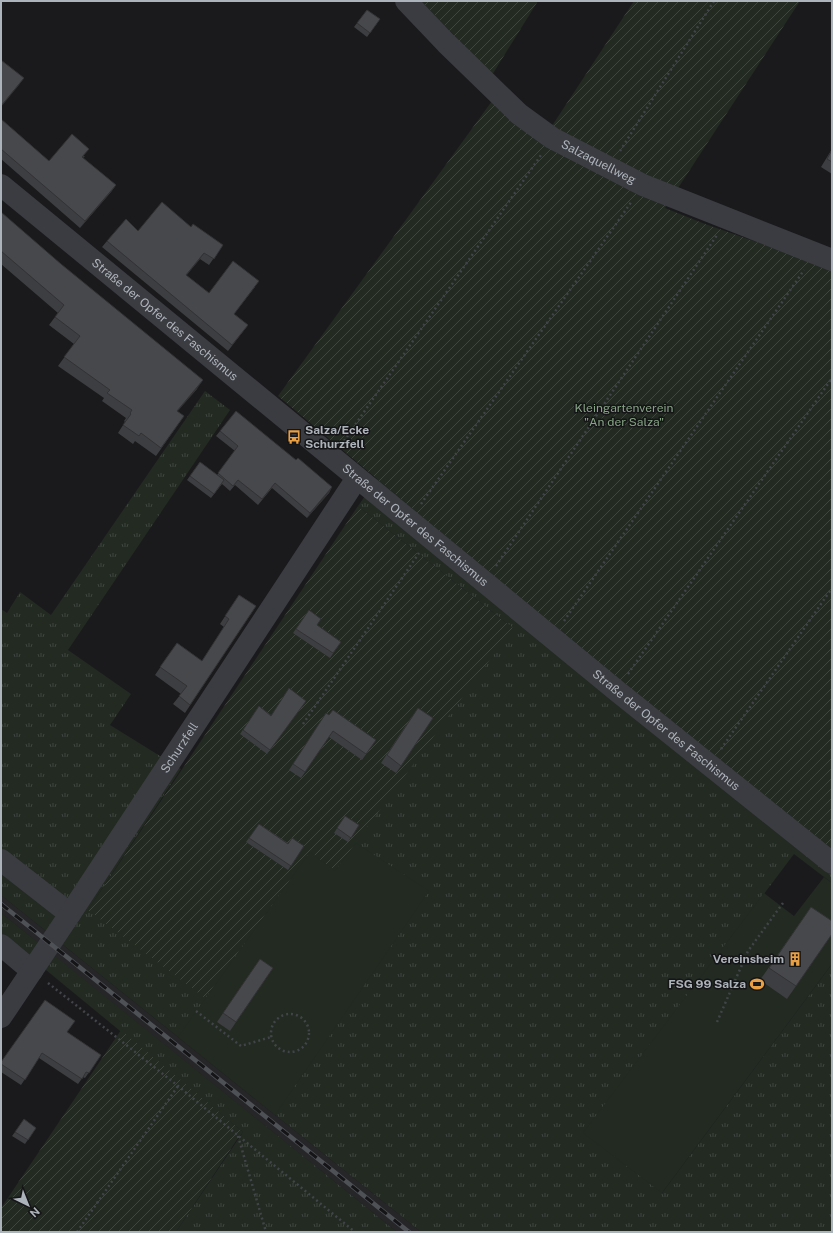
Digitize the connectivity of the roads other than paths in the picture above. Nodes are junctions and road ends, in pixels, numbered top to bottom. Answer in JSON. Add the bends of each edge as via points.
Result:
{"nodes":[{"id":1,"x":406,"y":1,"type":"edge"},
{"id":2,"x":1,"y":185,"type":"edge"},
{"id":3,"x":823,"y":257,"type":"edge"},
{"id":4,"x":357,"y":478,"type":"junction"},
{"id":5,"x":1,"y":860,"type":"edge"},
{"id":6,"x":832,"y":863,"type":"edge"},
{"id":7,"x":70,"y":914,"type":"junction"},
{"id":8,"x":1,"y":945,"type":"edge"},
{"id":9,"x":32,"y":971,"type":"junction"},
{"id":10,"x":1,"y":1017,"type":"edge"}],
"edges":[{"from":1,"to":3,"type":"street","name":"Salzaquellweg","via":[[519,114],[552,138],[643,185]]},
{"from":2,"to":4,"type":"street","name":"Straße der Opfer des Faschismus"},
{"from":4,"to":6,"type":"street","name":"Straße der Opfer des Faschismus"},
{"from":4,"to":7,"type":"street","name":"Schurzfell"},
{"from":5,"to":7,"type":"street"},
{"from":7,"to":9,"type":"street","name":"Schurzfell"},
{"from":8,"to":9,"type":"street"},
{"from":9,"to":10,"type":"street","name":"Schurzfell"}]}
